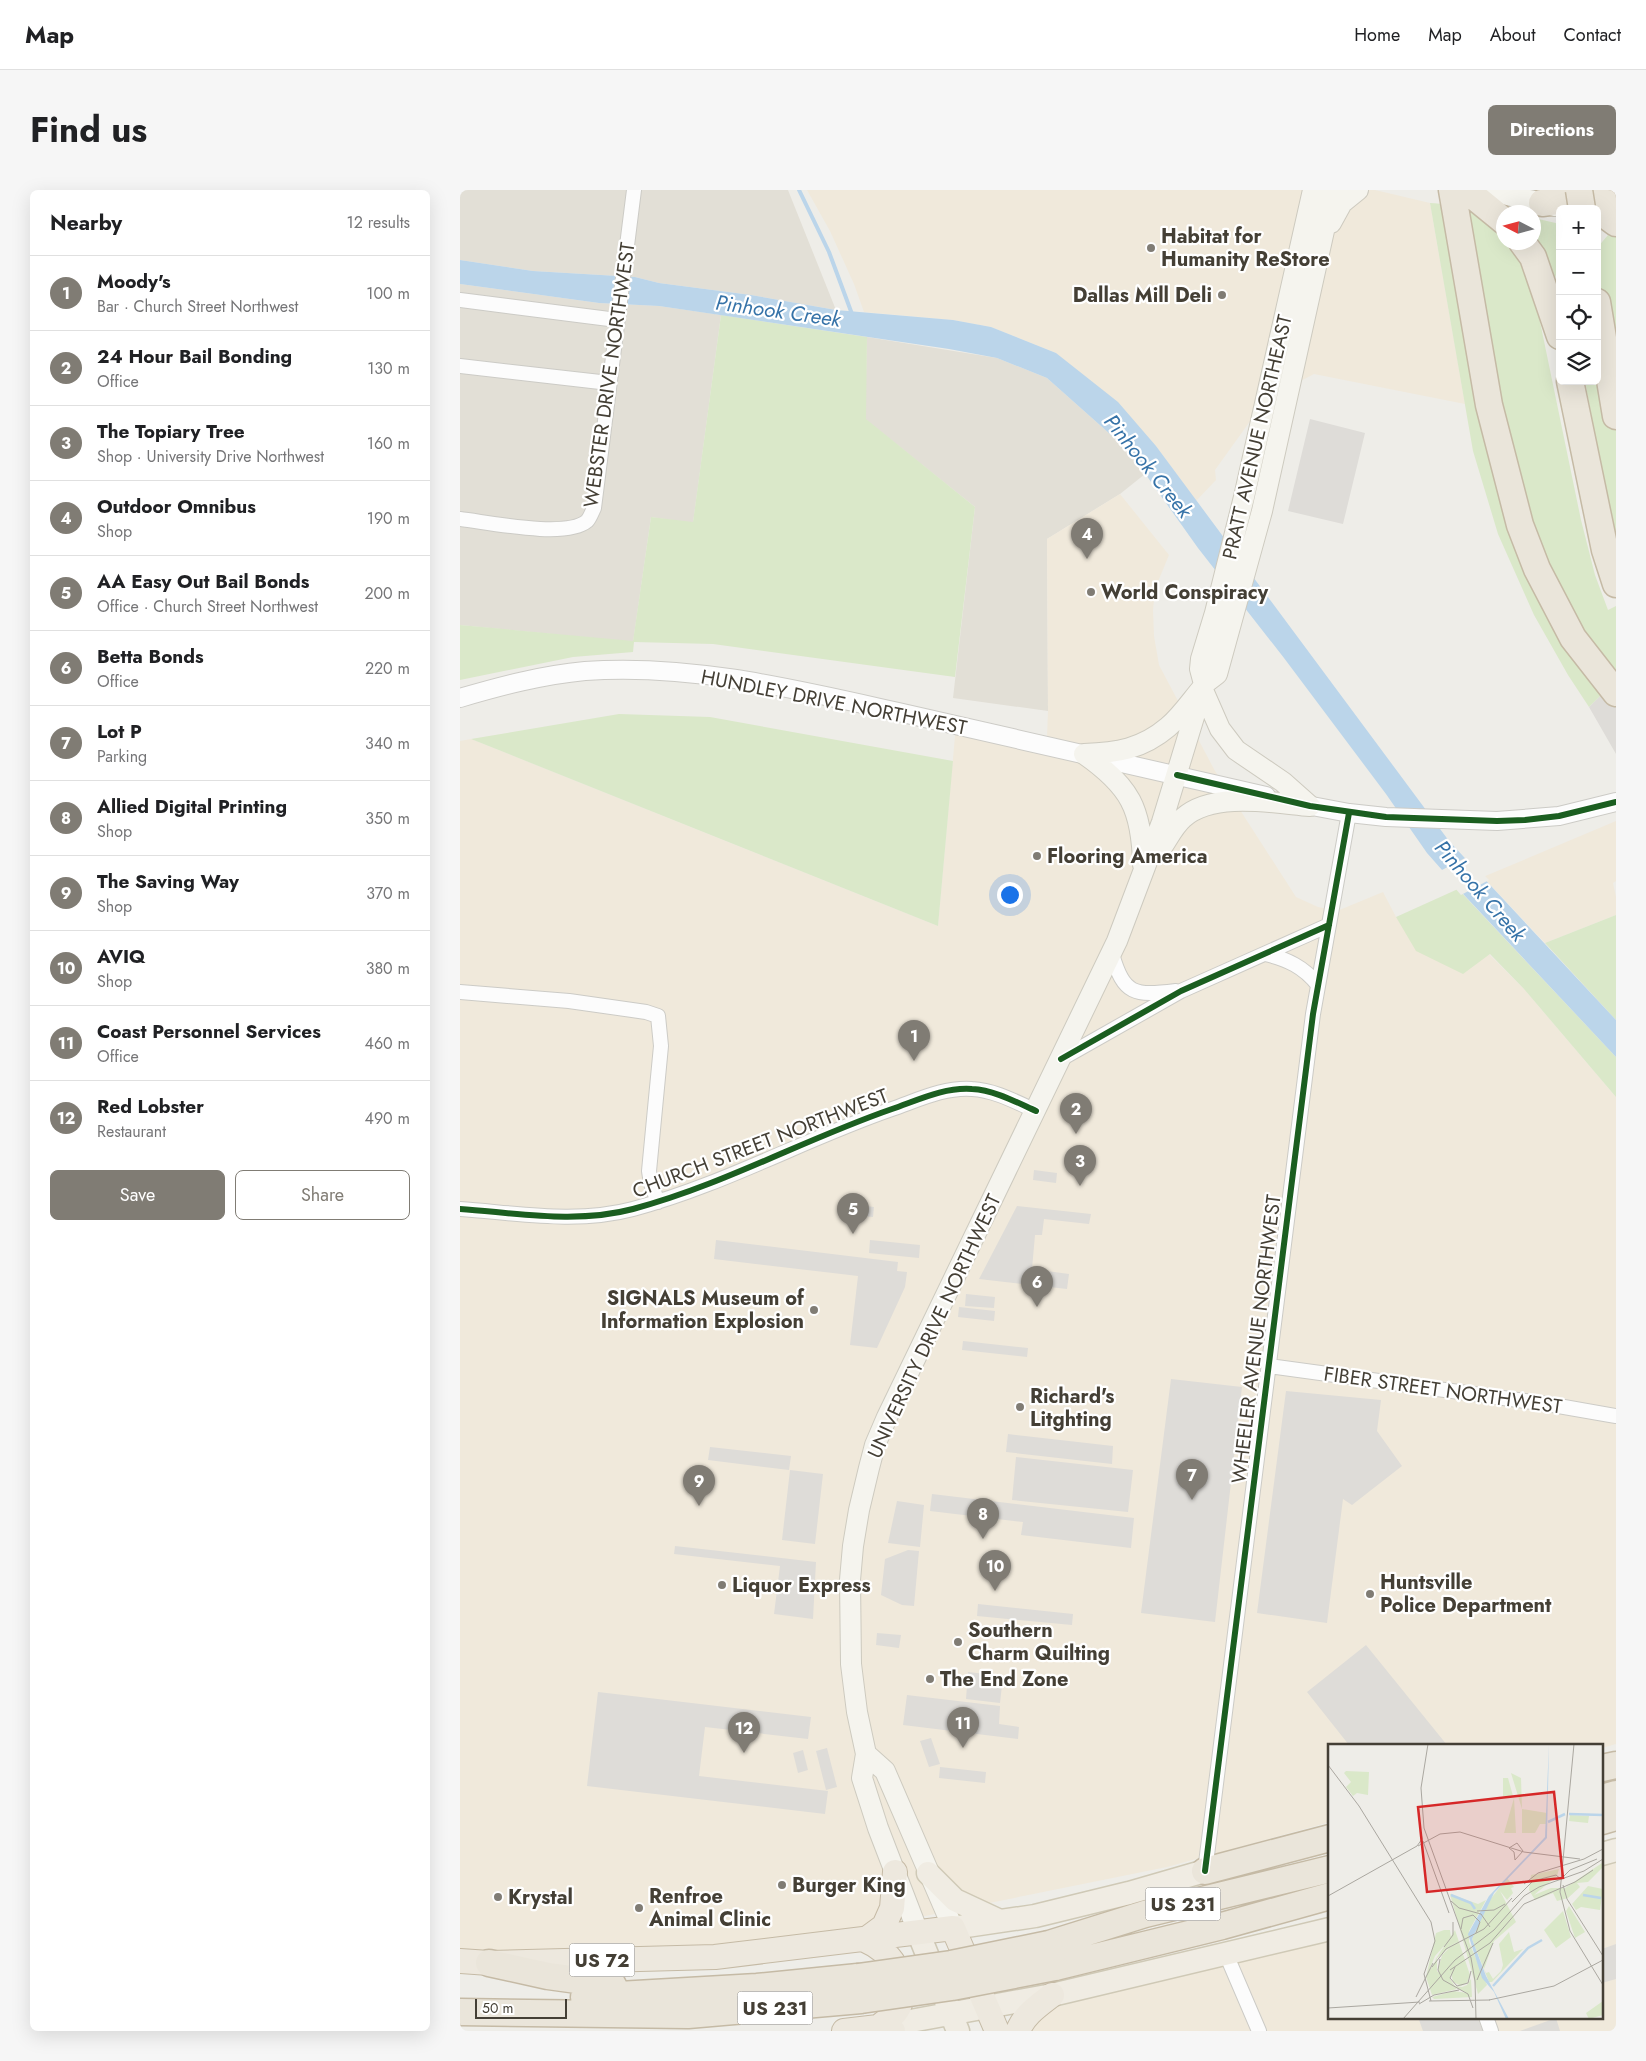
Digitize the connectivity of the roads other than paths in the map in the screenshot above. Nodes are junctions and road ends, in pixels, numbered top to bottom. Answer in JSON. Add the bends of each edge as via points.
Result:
{"nodes":[{"id":1,"x":634,"y":190,"type":"edge"},
{"id":2,"x":1314,"y":190,"type":"edge"},
{"id":3,"x":1333,"y":190,"type":"edge"},
{"id":4,"x":1358,"y":190,"type":"edge"},
{"id":5,"x":1452,"y":190,"type":"edge"},
{"id":6,"x":1466,"y":190,"type":"edge"},
{"id":7,"x":1486,"y":190,"type":"edge"},
{"id":8,"x":1606,"y":190,"type":"edge"},
{"id":9,"x":1570,"y":205,"type":"edge"},
{"id":10,"x":1595,"y":205,"type":"edge"},
{"id":11,"x":1496,"y":214,"type":"edge"},
{"id":12,"x":1322,"y":238,"type":"junction"},
{"id":13,"x":1528,"y":250,"type":"edge"},
{"id":14,"x":460,"y":300,"type":"edge"},
{"id":15,"x":616,"y":320,"type":"junction"},
{"id":16,"x":1556,"y":324,"type":"edge"},
{"id":17,"x":1601,"y":326,"type":"edge"},
{"id":18,"x":460,"y":366,"type":"edge"},
{"id":19,"x":609,"y":383,"type":"junction"},
{"id":20,"x":1571,"y":385,"type":"edge"},
{"id":21,"x":1616,"y":416,"type":"edge"},
{"id":22,"x":460,"y":519,"type":"edge"},
{"id":23,"x":1616,"y":584,"type":"edge"},
{"id":24,"x":1203,"y":686,"type":"junction"},
{"id":25,"x":1616,"y":693,"type":"edge"},
{"id":26,"x":460,"y":698,"type":"edge"},
{"id":27,"x":1084,"y":754,"type":"junction"},
{"id":28,"x":1177,"y":775,"type":"junction"},
{"id":29,"x":1616,"y":802,"type":"edge"},
{"id":30,"x":1310,"y":806,"type":"junction"},
{"id":31,"x":1349,"y":813,"type":"junction"},
{"id":32,"x":1144,"y":874,"type":"junction"},
{"id":33,"x":1329,"y":925,"type":"junction"},
{"id":34,"x":1112,"y":954,"type":"junction"},
{"id":35,"x":1265,"y":954,"type":"junction"},
{"id":36,"x":1318,"y":985,"type":"junction"},
{"id":37,"x":1181,"y":991,"type":"junction"},
{"id":38,"x":460,"y":992,"type":"edge"},
{"id":39,"x":1061,"y":1059,"type":"junction"},
{"id":40,"x":1036,"y":1111,"type":"junction"},
{"id":41,"x":658,"y":1202,"type":"junction"},
{"id":42,"x":460,"y":1208,"type":"edge"},
{"id":43,"x":1269,"y":1366,"type":"junction"},
{"id":44,"x":1616,"y":1416,"type":"edge"},
{"id":45,"x":866,"y":1754,"type":"junction"},
{"id":46,"x":1328,"y":1839,"type":"edge"},
{"id":47,"x":1326,"y":1869,"type":"edge"},
{"id":48,"x":1205,"y":1871,"type":"junction"},
{"id":49,"x":895,"y":1872,"type":"junction"},
{"id":50,"x":928,"y":1873,"type":"junction"},
{"id":51,"x":1326,"y":1897,"type":"edge"},
{"id":52,"x":1035,"y":1916,"type":"junction"},
{"id":53,"x":1000,"y":1921,"type":"junction"},
{"id":54,"x":953,"y":1928,"type":"junction"},
{"id":55,"x":1328,"y":1929,"type":"edge"},
{"id":56,"x":918,"y":1932,"type":"junction"},
{"id":57,"x":865,"y":1940,"type":"junction"},
{"id":58,"x":1226,"y":1954,"type":"junction"},
{"id":59,"x":1052,"y":1956,"type":"junction"},
{"id":60,"x":460,"y":1962,"type":"edge"},
{"id":61,"x":489,"y":1963,"type":"junction"},
{"id":62,"x":460,"y":1995,"type":"edge"},
{"id":63,"x":1052,"y":1996,"type":"junction"},
{"id":64,"x":691,"y":2003,"type":"junction"},
{"id":65,"x":986,"y":2007,"type":"junction"},
{"id":66,"x":460,"y":2012,"type":"edge"},
{"id":67,"x":1486,"y":2018,"type":"edge"},
{"id":68,"x":954,"y":2022,"type":"edge"},
{"id":69,"x":886,"y":2029,"type":"edge"},
{"id":70,"x":599,"y":2031,"type":"edge"},
{"id":71,"x":844,"y":2031,"type":"edge"},
{"id":72,"x":997,"y":2031,"type":"edge"},
{"id":73,"x":1018,"y":2031,"type":"edge"},
{"id":74,"x":1259,"y":2031,"type":"edge"},
{"id":75,"x":1491,"y":2031,"type":"edge"}],
"edges":[{"from":1,"to":15,"type":"street","name":"WEBSTER DRIVE NORTHWEST"},
{"from":2,"to":24,"type":"main road","name":"PRATT AVENUE NORTHEAST","via":[[1244,497],[1201,659]]},
{"from":3,"to":12,"type":"main road","name":"PRATT AVENUE NORTHEAST"},
{"from":4,"to":12,"type":"main road","via":[[1342,203]]},
{"from":5,"to":25,"type":"highway","via":[[1489,405],[1520,525],[1536,569],[1573,638]]},
{"from":6,"to":11,"type":"highway"},
{"from":7,"to":9,"type":"main road"},
{"from":8,"to":10,"type":"highway"},
{"from":12,"to":24,"type":"main road","name":"PRATT AVENUE NORTHEAST","via":[[1262,511],[1217,674]]},
{"from":13,"to":16,"type":"highway"},
{"from":14,"to":15,"type":"street"},
{"from":15,"to":19,"type":"street","name":"WEBSTER DRIVE NORTHWEST"},
{"from":17,"to":21,"type":"highway"},
{"from":18,"to":19,"type":"street"},
{"from":19,"to":22,"type":"street","name":"WEBSTER DRIVE NORTHWEST","via":[[594,508],[587,521],[573,528],[552,530]]},
{"from":20,"to":23,"type":"highway","via":[[1605,550]]},
{"from":24,"to":27,"type":"main road","name":"PRATT AVENUE NORTHEAST","via":[[1170,726],[1149,741],[1131,749]]},
{"from":24,"to":28,"type":"main road"},
{"from":24,"to":30,"type":"main road","via":[[1220,729],[1236,750],[1283,782]]},
{"from":26,"to":27,"type":"street","name":"HUNDLEY DRIVE NORTHWEST","via":[[552,675],[586,671],[695,674],[806,692]]},
{"from":27,"to":28,"type":"street","name":"HUNDLEY DRIVE NORTHWEST"},
{"from":27,"to":32,"type":"main road","via":[[1125,790],[1140,825]]},
{"from":28,"to":30,"type":"street"},
{"from":28,"to":32,"type":"main road"},
{"from":29,"to":31,"type":"street","via":[[1559,816],[1497,821]]},
{"from":30,"to":31,"type":"street"},
{"from":30,"to":32,"type":"main road","via":[[1226,801],[1195,810],[1175,827]]},
{"from":31,"to":33,"type":"street","name":"WHEELER AVENUE NORTHWEST"},
{"from":32,"to":34,"type":"main road","name":"UNIVERSITY DRIVE NORTHWEST"},
{"from":33,"to":35,"type":"street"},
{"from":33,"to":36,"type":"street","name":"WHEELER AVENUE NORTHWEST"},
{"from":34,"to":37,"type":"street","via":[[1120,977],[1130,989],[1143,993]]},
{"from":34,"to":39,"type":"main road","name":"UNIVERSITY DRIVE NORTHWEST"},
{"from":35,"to":36,"type":"street","via":[[1301,967]]},
{"from":35,"to":37,"type":"street"},
{"from":36,"to":43,"type":"street","name":"WHEELER AVENUE NORTHWEST"},
{"from":37,"to":39,"type":"street"},
{"from":38,"to":41,"type":"street","via":[[569,1001],[658,1016],[661,1046],[650,1171]]},
{"from":39,"to":40,"type":"main road","name":"UNIVERSITY DRIVE NORTHWEST"},
{"from":40,"to":41,"type":"street","name":"CHURCH STREET NORTHWEST","via":[[984,1091],[945,1091],[871,1116]]},
{"from":40,"to":45,"type":"main road","name":"UNIVERSITY DRIVE NORTHWEST","via":[[898,1394],[869,1468],[859,1510],[850,1580],[851,1664]]},
{"from":41,"to":42,"type":"street","name":"CHURCH STREET NORTHWEST","via":[[605,1215],[579,1216]]},
{"from":43,"to":44,"type":"street","name":"FIBER STREET NORTHWEST"},
{"from":43,"to":48,"type":"street","name":"WHEELER AVENUE NORTHWEST"},
{"from":45,"to":49,"type":"main road","name":"UNIVERSITY DRIVE NORTHWEST","via":[[862,1778]]},
{"from":45,"to":50,"type":"main road","via":[[885,1771]]},
{"from":46,"to":48,"type":"highway"},
{"from":47,"to":59,"type":"highway","number":"US 231","via":[[1146,1914]]},
{"from":48,"to":52,"type":"main road"},
{"from":49,"to":56,"type":"main road","name":"UNIVERSITY DRIVE NORTHWEST"},
{"from":49,"to":57,"type":"highway","via":[[890,1913],[884,1926]]},
{"from":50,"to":53,"type":"main road","via":[[955,1900]]},
{"from":50,"to":54,"type":"main road"},
{"from":51,"to":59,"type":"highway","number":"US 231","via":[[1222,1926]]},
{"from":52,"to":53,"type":"main road"},
{"from":52,"to":63,"type":"main road","via":[[1016,1935],[1014,1957],[1020,1980],[1029,1990]]},
{"from":53,"to":54,"type":"main road"},
{"from":54,"to":56,"type":"highway","number":"US 72"},
{"from":54,"to":65,"type":"highway"},
{"from":55,"to":58,"type":"main road"},
{"from":56,"to":57,"type":"highway","number":"US 72"},
{"from":56,"to":68,"type":"main road","name":"UNIVERSITY DRIVE NORTHWEST"},
{"from":57,"to":61,"type":"highway","number":"US 72","via":[[715,1957]]},
{"from":57,"to":69,"type":"highway","via":[[882,1949],[896,1965],[899,1977],[900,2004]]},
{"from":58,"to":63,"type":"main road"},
{"from":58,"to":74,"type":"street"},
{"from":59,"to":64,"type":"highway","number":"US 231","bridge":true,"via":[[951,1964],[859,1989]]},
{"from":60,"to":61,"type":"highway","number":"US 72"},
{"from":61,"to":64,"type":"highway","via":[[622,1986]]},
{"from":62,"to":64,"type":"highway","number":"US 231"},
{"from":63,"to":65,"type":"main road"},
{"from":63,"to":73,"type":"highway","via":[[1031,2011]]},
{"from":64,"to":66,"type":"highway","number":"US 231"},
{"from":64,"to":70,"type":"highway","via":[[652,2024]]},
{"from":65,"to":68,"type":"main road"},
{"from":65,"to":72,"type":"highway"},
{"from":67,"to":75,"type":"street"},
{"from":68,"to":69,"type":"main road"},
{"from":69,"to":71,"type":"highway"}]}
